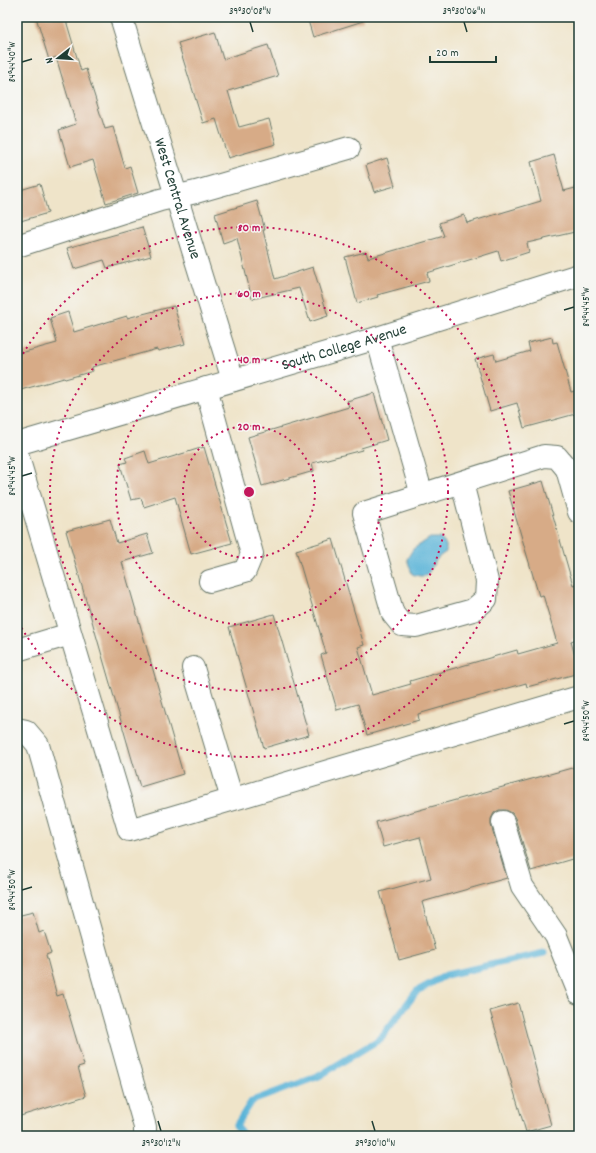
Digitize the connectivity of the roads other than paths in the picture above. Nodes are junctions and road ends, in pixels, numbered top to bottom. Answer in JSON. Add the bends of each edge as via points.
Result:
{"nodes":[{"id":1,"x":121,"y":17,"type":"edge"},
{"id":2,"x":349,"y":148,"type":"dead end"},
{"id":3,"x":176,"y":196,"type":"junction"},
{"id":4,"x":17,"y":246,"type":"edge"},
{"id":5,"x":579,"y":275,"type":"edge"},
{"id":6,"x":377,"y":338,"type":"junction"},
{"id":7,"x":233,"y":380,"type":"junction"},
{"id":8,"x":206,"y":388,"type":"junction"},
{"id":9,"x":17,"y":444,"type":"edge"},
{"id":10,"x":17,"y":454,"type":"edge"},
{"id":11,"x":462,"y":483,"type":"junction"},
{"id":12,"x":422,"y":495,"type":"junction"},
{"id":13,"x":579,"y":512,"type":"edge"},
{"id":14,"x":210,"y":581,"type":"dead end"},
{"id":15,"x":70,"y":634,"type":"junction"},
{"id":16,"x":17,"y":650,"type":"edge"},
{"id":17,"x":193,"y":668,"type":"dead end"},
{"id":18,"x":579,"y":697,"type":"edge"},
{"id":19,"x":17,"y":729,"type":"edge"},
{"id":20,"x":232,"y":799,"type":"junction"},
{"id":21,"x":503,"y":822,"type":"dead end"},
{"id":22,"x":579,"y":993,"type":"edge"},
{"id":23,"x":145,"y":1136,"type":"edge"}],
"edges":[{"from":1,"to":3,"type":"street","name":"West Central Avenue"},
{"from":2,"to":3,"type":"street"},
{"from":3,"to":4,"type":"street"},
{"from":3,"to":7,"type":"street","name":"West Central Avenue"},
{"from":5,"to":6,"type":"street","name":"South College Avenue"},
{"from":6,"to":7,"type":"street","name":"South College Avenue"},
{"from":6,"to":12,"type":"street"},
{"from":7,"to":8,"type":"street","name":"South College Avenue"},
{"from":8,"to":9,"type":"street","name":"South College Avenue"},
{"from":8,"to":14,"type":"street","via":[[252,554],[245,571]]},
{"from":10,"to":15,"type":"street"},
{"from":11,"to":12,"type":"street"},
{"from":11,"to":12,"type":"street","via":[[487,581],[486,599],[473,610],[416,626],[402,625],[393,614],[364,513]]},
{"from":11,"to":13,"type":"street","via":[[544,456],[557,457],[567,469]]},
{"from":15,"to":16,"type":"street"},
{"from":15,"to":20,"type":"street","via":[[129,830]]},
{"from":17,"to":20,"type":"street"},
{"from":18,"to":20,"type":"street"},
{"from":19,"to":23,"type":"street","via":[[26,731],[38,745],[143,1120]]},
{"from":21,"to":22,"type":"street","via":[[522,886],[556,936]]}]}
